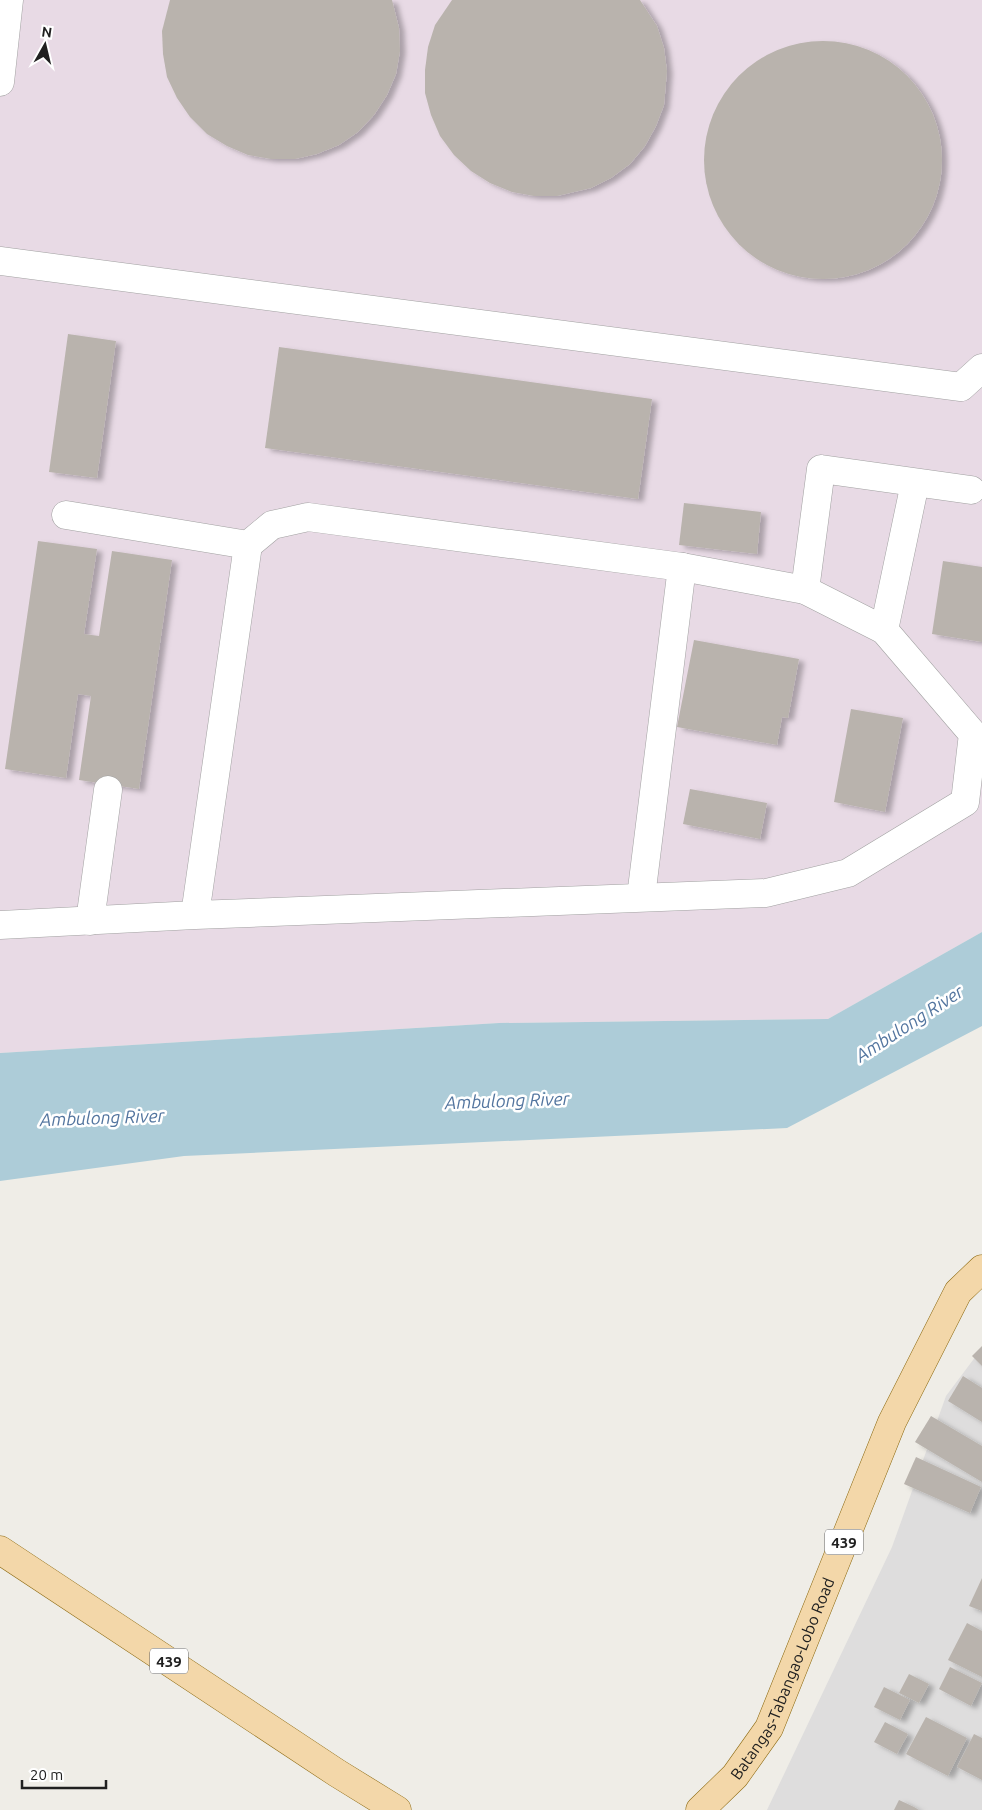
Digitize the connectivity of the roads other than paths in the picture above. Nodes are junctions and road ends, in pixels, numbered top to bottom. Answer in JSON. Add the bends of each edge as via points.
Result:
{"nodes":[{"id":1,"x":9,"y":0,"type":"edge"},
{"id":2,"x":0,"y":82,"type":"edge"},
{"id":3,"x":0,"y":261,"type":"edge"},
{"id":4,"x":982,"y":368,"type":"edge"},
{"id":5,"x":915,"y":482,"type":"junction"},
{"id":6,"x":971,"y":490,"type":"dead end"},
{"id":7,"x":66,"y":515,"type":"dead end"},
{"id":8,"x":248,"y":545,"type":"junction"},
{"id":9,"x":682,"y":567,"type":"junction"},
{"id":10,"x":804,"y":590,"type":"junction"},
{"id":11,"x":884,"y":630,"type":"junction"},
{"id":12,"x":108,"y":790,"type":"dead end"},
{"id":13,"x":641,"y":897,"type":"junction"},
{"id":14,"x":195,"y":915,"type":"junction"},
{"id":15,"x":90,"y":921,"type":"junction"},
{"id":16,"x":0,"y":925,"type":"edge"},
{"id":17,"x":982,"y":1270,"type":"edge"},
{"id":18,"x":0,"y":1550,"type":"edge"},
{"id":19,"x":397,"y":1810,"type":"edge"},
{"id":20,"x":700,"y":1810,"type":"edge"}],
"edges":[{"from":1,"to":2,"type":"lane"},
{"from":3,"to":4,"type":"lane","via":[[961,387]]},
{"from":5,"to":6,"type":"lane"},
{"from":5,"to":10,"type":"lane","via":[[822,470]]},
{"from":5,"to":11,"type":"lane"},
{"from":7,"to":8,"type":"lane"},
{"from":8,"to":9,"type":"lane","via":[[272,525],[308,517]]},
{"from":8,"to":14,"type":"lane"},
{"from":9,"to":10,"type":"lane"},
{"from":9,"to":13,"type":"lane"},
{"from":10,"to":11,"type":"lane"},
{"from":11,"to":13,"type":"lane","via":[[973,734],[965,802],[848,873],[766,893]]},
{"from":12,"to":15,"type":"lane"},
{"from":13,"to":14,"type":"lane"},
{"from":14,"to":15,"type":"lane"},
{"from":15,"to":16,"type":"lane"},
{"from":17,"to":20,"type":"main road","name":"Batangas-Tabangao-Lobo Road","number":"439","via":[[958,1292],[892,1422],[769,1728],[735,1776]]},
{"from":18,"to":19,"type":"main road","number":"439"}]}
